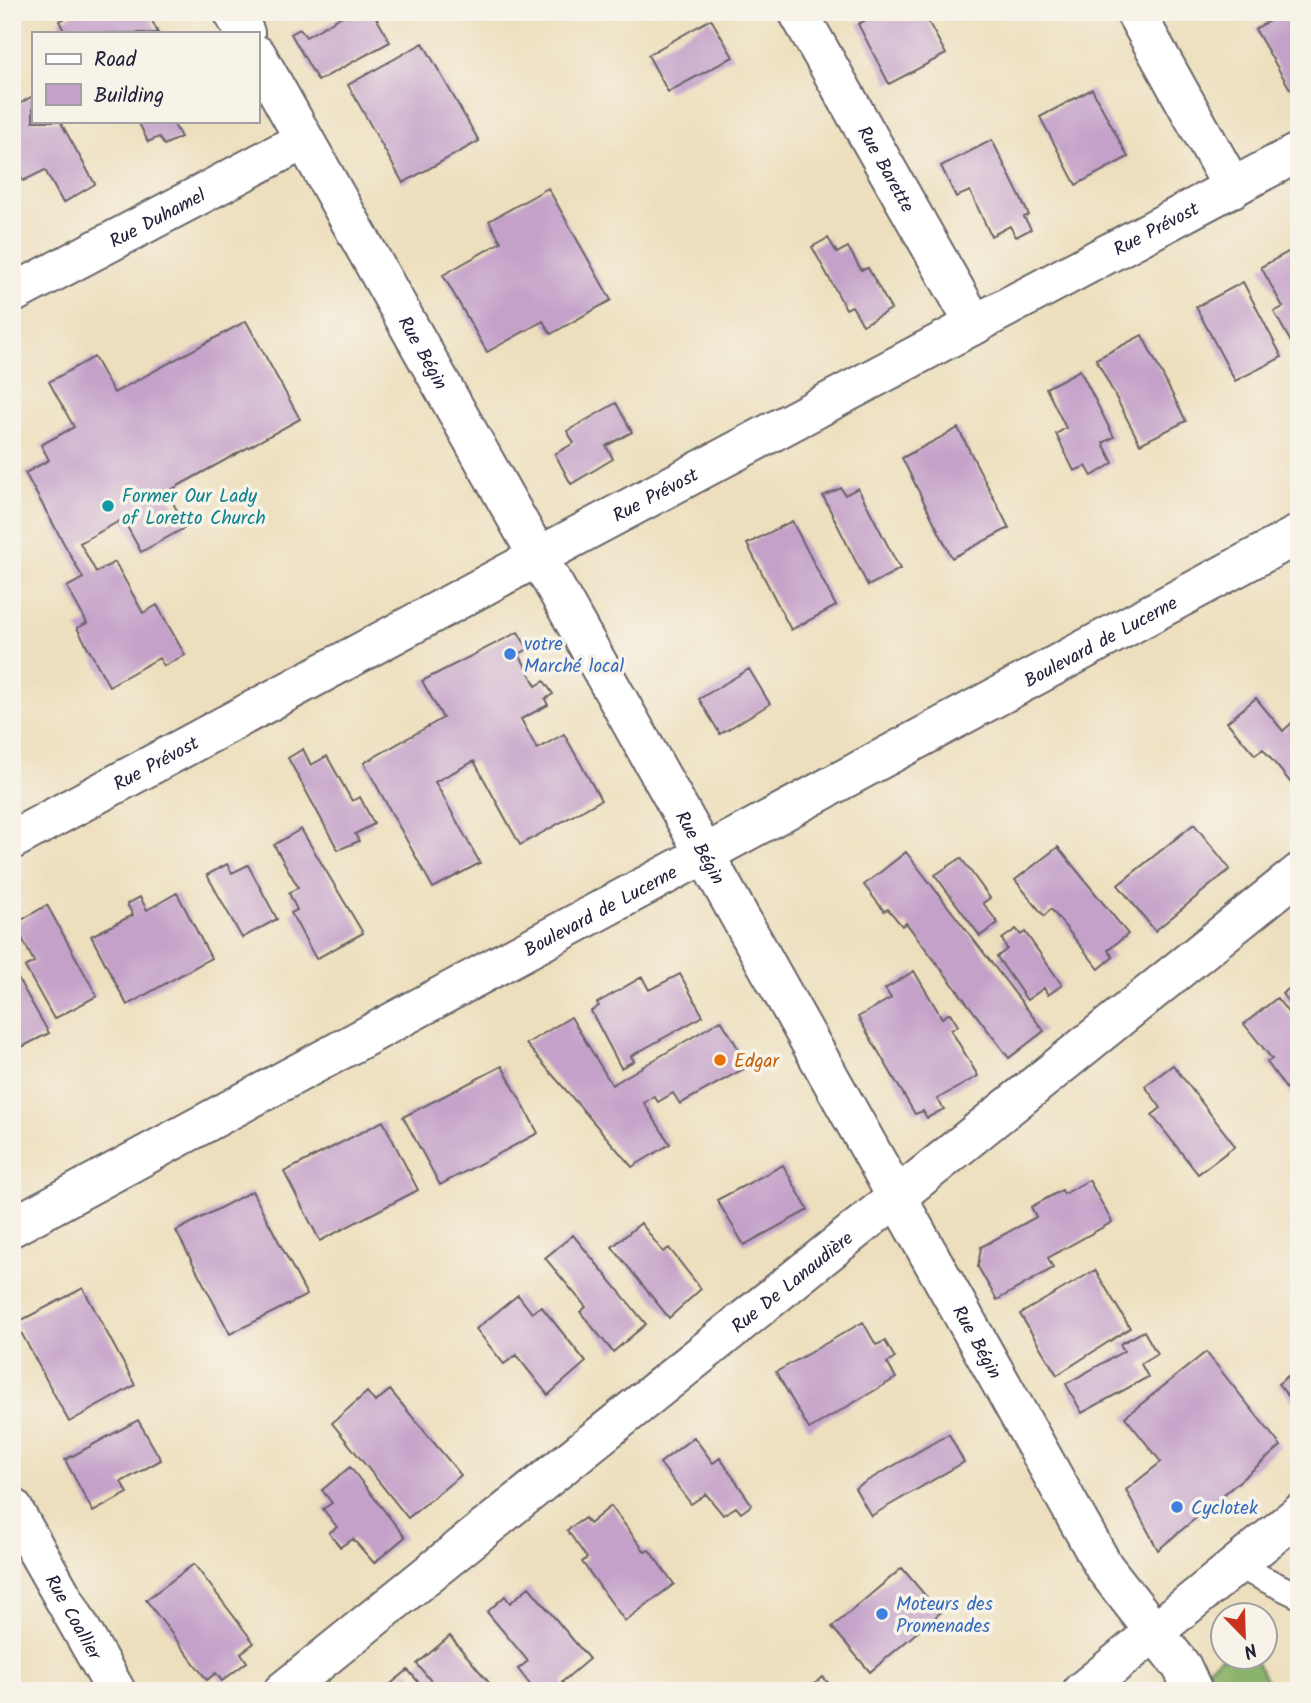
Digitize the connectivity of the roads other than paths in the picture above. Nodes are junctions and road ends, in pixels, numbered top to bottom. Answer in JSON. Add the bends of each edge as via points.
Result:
{"nodes":[{"id":1,"x":233,"y":12,"type":"edge"},
{"id":2,"x":798,"y":12,"type":"edge"},
{"id":3,"x":1135,"y":12,"type":"edge"},
{"id":4,"x":244,"y":32,"type":"edge"},
{"id":5,"x":259,"y":59,"type":"edge"},
{"id":6,"x":304,"y":140,"type":"junction"},
{"id":7,"x":1299,"y":152,"type":"edge"},
{"id":8,"x":1233,"y":188,"type":"junction"},
{"id":9,"x":12,"y":294,"type":"edge"},
{"id":10,"x":975,"y":325,"type":"junction"},
{"id":11,"x":1299,"y":534,"type":"edge"},
{"id":12,"x":538,"y":556,"type":"junction"},
{"id":13,"x":12,"y":840,"type":"edge"},
{"id":14,"x":705,"y":854,"type":"junction"},
{"id":15,"x":1299,"y":873,"type":"edge"},
{"id":16,"x":895,"y":1197,"type":"junction"},
{"id":17,"x":12,"y":1227,"type":"edge"},
{"id":18,"x":12,"y":1507,"type":"edge"},
{"id":19,"x":1299,"y":1514,"type":"edge"},
{"id":20,"x":1236,"y":1565,"type":"junction"},
{"id":21,"x":1299,"y":1596,"type":"edge"},
{"id":22,"x":1154,"y":1631,"type":"junction"},
{"id":23,"x":116,"y":1691,"type":"edge"},
{"id":24,"x":283,"y":1691,"type":"edge"},
{"id":25,"x":1082,"y":1691,"type":"edge"},
{"id":26,"x":1194,"y":1691,"type":"edge"}],
"edges":[{"from":1,"to":4,"type":"street"},
{"from":2,"to":10,"type":"street","name":"Rue Barette"},
{"from":3,"to":8,"type":"street"},
{"from":5,"to":6,"type":"street","name":"Rue Bégin"},
{"from":6,"to":9,"type":"street","name":"Rue Duhamel"},
{"from":6,"to":12,"type":"street","name":"Rue Bégin"},
{"from":7,"to":8,"type":"street","name":"Rue Prévost"},
{"from":8,"to":10,"type":"street","name":"Rue Prévost"},
{"from":10,"to":12,"type":"street","name":"Rue Prévost"},
{"from":11,"to":14,"type":"street","name":"Boulevard de Lucerne"},
{"from":12,"to":13,"type":"street","name":"Rue Prévost"},
{"from":12,"to":14,"type":"street","name":"Rue Bégin"},
{"from":14,"to":16,"type":"street","name":"Rue Bégin"},
{"from":14,"to":17,"type":"street","name":"Boulevard de Lucerne"},
{"from":15,"to":16,"type":"street","name":"Rue De Lanaudière"},
{"from":16,"to":22,"type":"street","name":"Rue Bégin","via":[[1104,1567]]},
{"from":16,"to":24,"type":"street","name":"Rue De Lanaudière"},
{"from":18,"to":23,"type":"street","name":"Rue Coallier"},
{"from":19,"to":20,"type":"street"},
{"from":20,"to":21,"type":"lane"},
{"from":20,"to":22,"type":"street"},
{"from":22,"to":25,"type":"street"},
{"from":22,"to":26,"type":"street","name":"Rue Bégin"}]}
